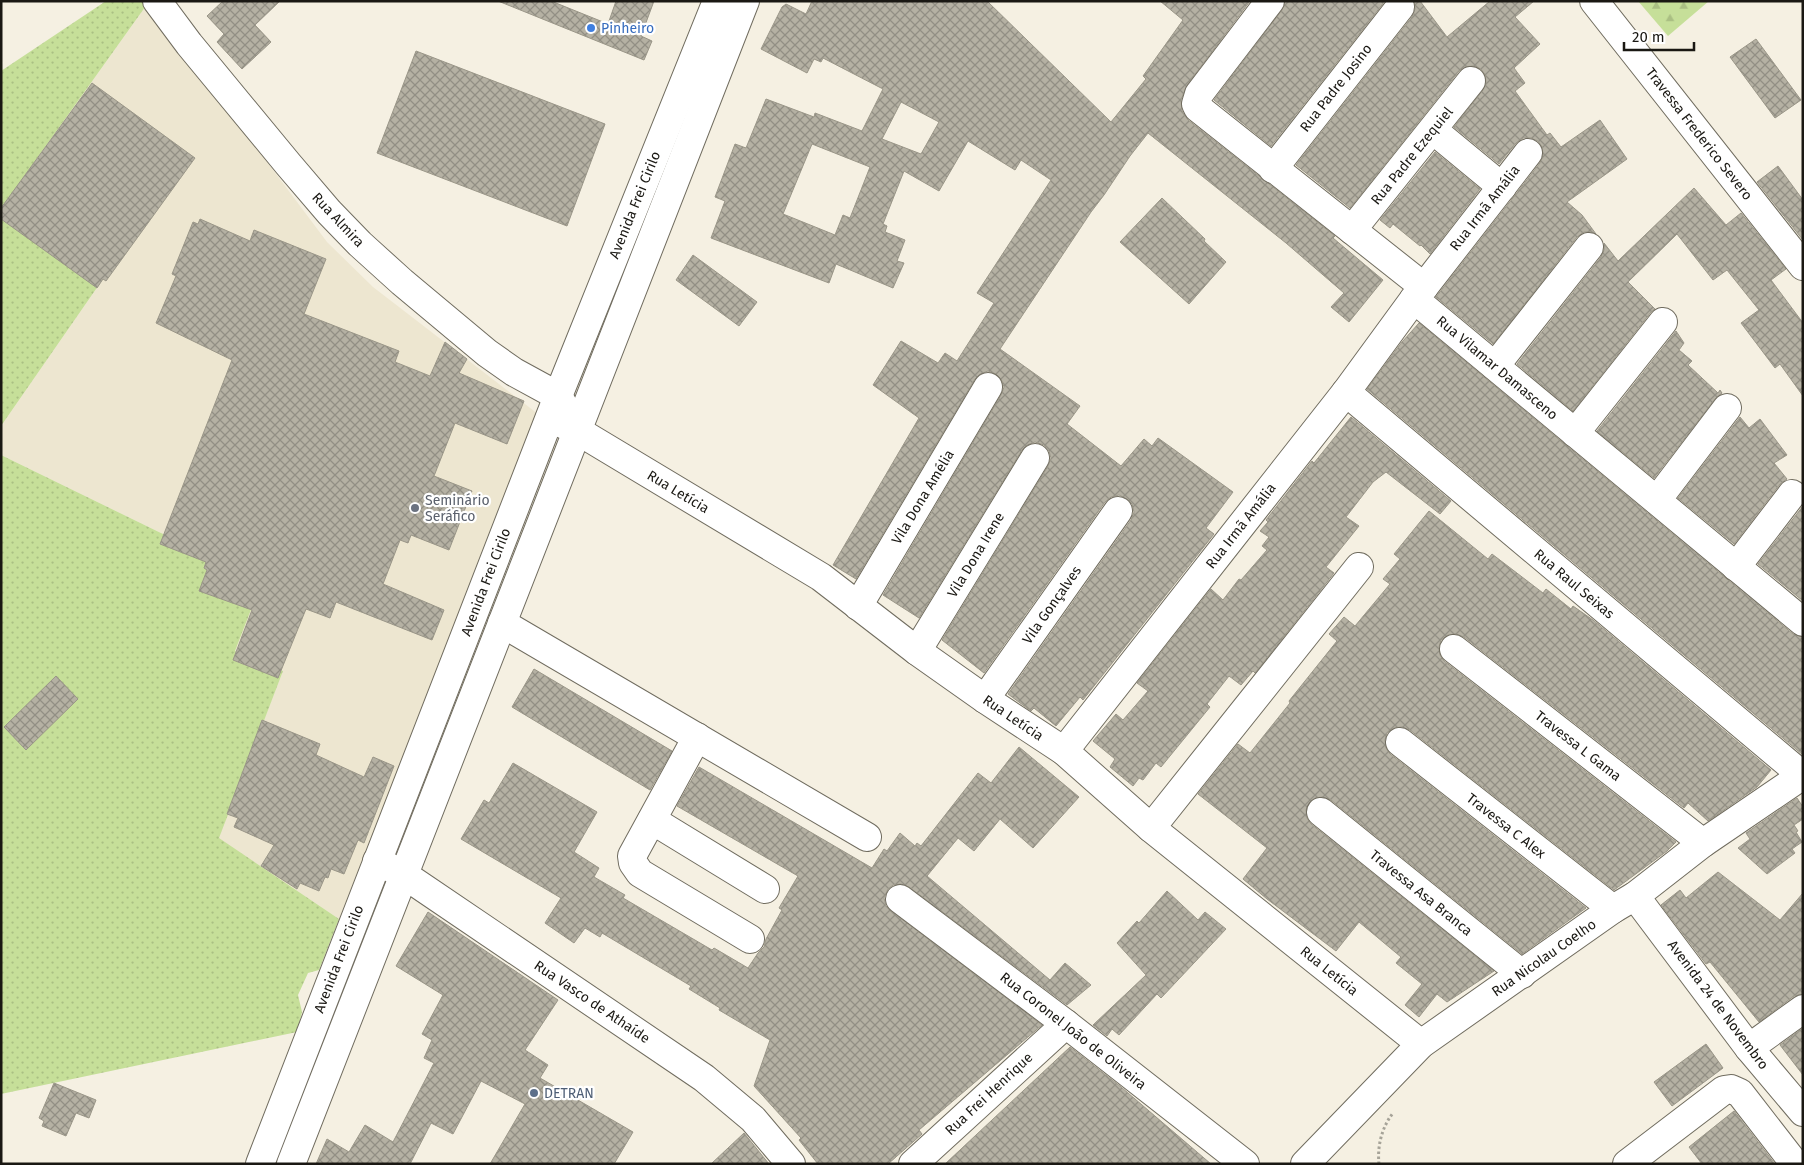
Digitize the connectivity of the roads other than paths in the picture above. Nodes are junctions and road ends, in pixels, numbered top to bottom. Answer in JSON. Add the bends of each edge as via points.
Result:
{"nodes":[{"id":1,"x":157,"y":1,"type":"edge"},
{"id":2,"x":717,"y":1,"type":"edge"},
{"id":3,"x":745,"y":1,"type":"edge"},
{"id":4,"x":1270,"y":1,"type":"edge"},
{"id":5,"x":1594,"y":1,"type":"edge"},
{"id":6,"x":1400,"y":7,"type":"dead end"},
{"id":7,"x":1471,"y":81,"type":"dead end"},
{"id":8,"x":1433,"y":130,"type":"junction"},
{"id":9,"x":1528,"y":153,"type":"dead end"},
{"id":10,"x":1273,"y":169,"type":"junction"},
{"id":11,"x":1502,"y":187,"type":"junction"},
{"id":12,"x":1352,"y":230,"type":"junction"},
{"id":13,"x":1589,"y":246,"type":"dead end"},
{"id":14,"x":1803,"y":266,"type":"edge"},
{"id":15,"x":1419,"y":293,"type":"junction"},
{"id":16,"x":1662,"y":322,"type":"dead end"},
{"id":17,"x":1495,"y":366,"type":"junction"},
{"id":18,"x":988,"y":387,"type":"dead end"},
{"id":19,"x":1346,"y":392,"type":"junction"},
{"id":20,"x":554,"y":407,"type":"junction"},
{"id":21,"x":1727,"y":408,"type":"dead end"},
{"id":22,"x":578,"y":431,"type":"junction"},
{"id":23,"x":1575,"y":433,"type":"junction"},
{"id":24,"x":1035,"y":458,"type":"dead end"},
{"id":25,"x":1792,"y":494,"type":"dead end"},
{"id":26,"x":1657,"y":500,"type":"junction"},
{"id":27,"x":1118,"y":511,"type":"dead end"},
{"id":28,"x":1359,"y":567,"type":"dead end"},
{"id":29,"x":1736,"y":567,"type":"junction"},
{"id":30,"x":858,"y":606,"type":"junction"},
{"id":31,"x":1803,"y":622,"type":"edge"},
{"id":32,"x":502,"y":623,"type":"junction"},
{"id":33,"x":1454,"y":649,"type":"dead end"},
{"id":34,"x":917,"y":651,"type":"junction"},
{"id":35,"x":985,"y":699,"type":"junction"},
{"id":36,"x":697,"y":737,"type":"junction"},
{"id":37,"x":1400,"y":742,"type":"dead end"},
{"id":38,"x":1064,"y":751,"type":"junction"},
{"id":39,"x":1802,"y":775,"type":"edge"},
{"id":40,"x":1320,"y":812,"type":"dead end"},
{"id":41,"x":652,"y":820,"type":"junction"},
{"id":42,"x":1150,"y":828,"type":"junction"},
{"id":43,"x":867,"y":837,"type":"dead end"},
{"id":44,"x":1702,"y":843,"type":"junction"},
{"id":45,"x":377,"y":861,"type":"junction"},
{"id":46,"x":403,"y":874,"type":"junction"},
{"id":47,"x":765,"y":889,"type":"dead end"},
{"id":48,"x":900,"y":899,"type":"dead end"},
{"id":49,"x":1624,"y":902,"type":"junction"},
{"id":50,"x":750,"y":939,"type":"dead end"},
{"id":51,"x":1522,"y":974,"type":"junction"},
{"id":52,"x":1803,"y":1009,"type":"edge"},
{"id":53,"x":1066,"y":1024,"type":"junction"},
{"id":54,"x":1421,"y":1044,"type":"junction"},
{"id":55,"x":1749,"y":1048,"type":"junction"},
{"id":56,"x":1803,"y":1112,"type":"edge"},
{"id":57,"x":1309,"y":1162,"type":"edge"},
{"id":58,"x":260,"y":1164,"type":"edge"},
{"id":59,"x":290,"y":1164,"type":"edge"},
{"id":60,"x":791,"y":1164,"type":"edge"},
{"id":61,"x":913,"y":1164,"type":"edge"},
{"id":62,"x":1245,"y":1164,"type":"edge"},
{"id":63,"x":1627,"y":1164,"type":"edge"},
{"id":64,"x":1795,"y":1164,"type":"edge"}],
"edges":[{"from":1,"to":20,"type":"street","name":"Rua Almira","via":[[288,164],[360,244]]},
{"from":2,"to":20,"type":"street","name":"Avenida Frei Cirilo"},
{"from":3,"to":22,"type":"street","name":"Avenida Frei Cirilo"},
{"from":4,"to":10,"type":"street","name":"Rua Vilamar Damasceno","via":[[1199,94],[1196,104]]},
{"from":5,"to":14,"type":"street","name":"Travessa Frederico Severo"},
{"from":6,"to":10,"type":"street","name":"Rua Padre Josino"},
{"from":7,"to":8,"type":"street","name":"Rua Padre Ezequiel"},
{"from":8,"to":11,"type":"street"},
{"from":8,"to":12,"type":"street","name":"Rua Padre Ezequiel"},
{"from":9,"to":11,"type":"street","name":"Rua Irmã Amália"},
{"from":10,"to":12,"type":"street","name":"Rua Vilamar Damasceno"},
{"from":11,"to":15,"type":"street","name":"Rua Irmã Amália"},
{"from":12,"to":15,"type":"street","name":"Rua Vilamar Damasceno"},
{"from":13,"to":17,"type":"street"},
{"from":15,"to":17,"type":"street","name":"Rua Vilamar Damasceno"},
{"from":15,"to":19,"type":"street","name":"Rua Irmã Amália"},
{"from":16,"to":23,"type":"street"},
{"from":17,"to":23,"type":"street","name":"Rua Vilamar Damasceno"},
{"from":18,"to":30,"type":"street","name":"Vila Dona Amélia"},
{"from":19,"to":38,"type":"street","name":"Rua Irmã Amália"},
{"from":19,"to":39,"type":"street","name":"Rua Raul Seixas"},
{"from":20,"to":22,"type":"street","name":"Rua Almira"},
{"from":20,"to":45,"type":"street","name":"Avenida Frei Cirilo"},
{"from":21,"to":26,"type":"street"},
{"from":22,"to":30,"type":"street","name":"Rua Letícia","via":[[821,577]]},
{"from":22,"to":32,"type":"street","name":"Avenida Frei Cirilo"},
{"from":23,"to":26,"type":"street","name":"Rua Vilamar Damasceno"},
{"from":24,"to":34,"type":"street","name":"Vila Dona Irene"},
{"from":25,"to":29,"type":"street"},
{"from":26,"to":29,"type":"street","name":"Rua Vilamar Damasceno"},
{"from":27,"to":35,"type":"street","name":"Vila Gonçalves"},
{"from":28,"to":42,"type":"street"},
{"from":29,"to":31,"type":"street","name":"Rua Vilamar Damasceno"},
{"from":30,"to":34,"type":"street","name":"Rua Letícia"},
{"from":32,"to":36,"type":"street"},
{"from":32,"to":46,"type":"street","name":"Avenida Frei Cirilo"},
{"from":33,"to":44,"type":"street","name":"Travessa L Gama"},
{"from":34,"to":35,"type":"street","name":"Rua Letícia"},
{"from":35,"to":38,"type":"street","name":"Rua Letícia"},
{"from":36,"to":41,"type":"street"},
{"from":36,"to":43,"type":"street"},
{"from":37,"to":49,"type":"street","name":"Travessa C Alex"},
{"from":38,"to":42,"type":"street","name":"Rua Letícia"},
{"from":39,"to":44,"type":"street","name":"Rua Nicolau Coelho"},
{"from":40,"to":51,"type":"street","name":"Travessa Asa Branca"},
{"from":41,"to":47,"type":"street"},
{"from":41,"to":50,"type":"street","via":[[632,856],[633,864],[640,872]]},
{"from":42,"to":54,"type":"street","name":"Rua Letícia"},
{"from":44,"to":49,"type":"street","name":"Rua Nicolau Coelho"},
{"from":45,"to":46,"type":"street","name":"Rua Vasco de Athaíde"},
{"from":45,"to":58,"type":"street","name":"Avenida Frei Cirilo"},
{"from":46,"to":59,"type":"street","name":"Avenida Frei Cirilo"},
{"from":46,"to":60,"type":"street","name":"Rua Vasco de Athaíde","via":[[704,1078],[753,1119]]},
{"from":48,"to":53,"type":"street","name":"Rua Coronel João de Oliveira"},
{"from":49,"to":51,"type":"street","name":"Rua Nicolau Coelho"},
{"from":49,"to":55,"type":"street","name":"Avenida 24 de Novembro"},
{"from":51,"to":54,"type":"street","name":"Rua Nicolau Coelho"},
{"from":52,"to":55,"type":"street"},
{"from":53,"to":61,"type":"street","name":"Rua Frei Henrique"},
{"from":53,"to":62,"type":"street","name":"Rua Coronel João de Oliveira"},
{"from":54,"to":57,"type":"street","name":"Rua Nicolau Coelho"},
{"from":55,"to":56,"type":"street","name":"Avenida 24 de Novembro"},
{"from":63,"to":64,"type":"street","via":[[1724,1090],[1731,1088],[1740,1093]]}]}
